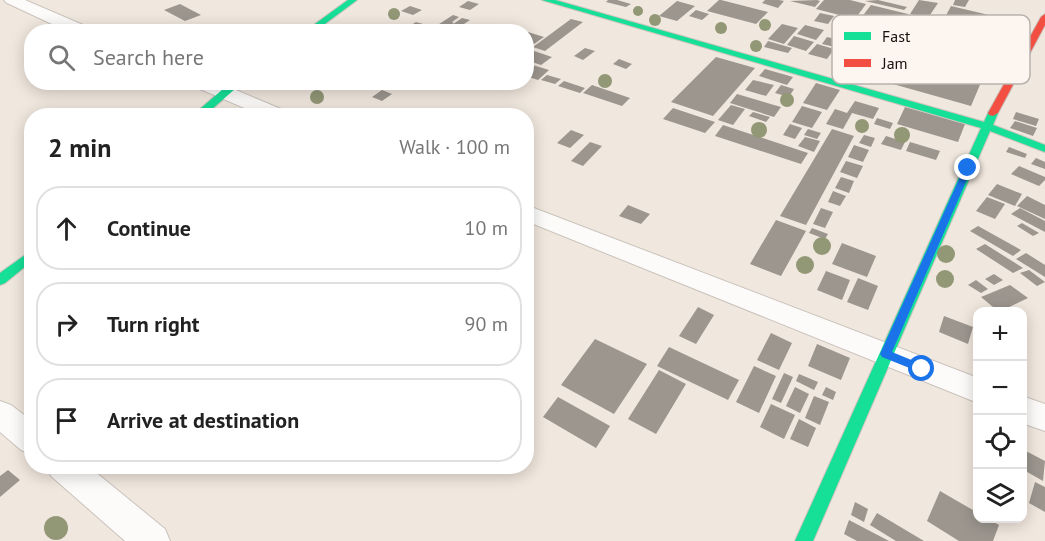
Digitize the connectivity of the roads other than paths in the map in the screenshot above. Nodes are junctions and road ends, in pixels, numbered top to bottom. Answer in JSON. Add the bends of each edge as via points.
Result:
{"nodes":[{"id":1,"x":12,"y":0,"type":"edge"},
{"id":2,"x":353,"y":0,"type":"edge"},
{"id":3,"x":546,"y":0,"type":"edge"},
{"id":4,"x":1045,"y":17,"type":"edge"},
{"id":5,"x":66,"y":24,"type":"edge"},
{"id":6,"x":319,"y":24,"type":"edge"},
{"id":7,"x":1030,"y":45,"type":"edge"},
{"id":8,"x":832,"y":82,"type":"edge"},
{"id":9,"x":840,"y":84,"type":"edge"},
{"id":10,"x":1009,"y":84,"type":"edge"},
{"id":11,"x":229,"y":90,"type":"edge"},
{"id":12,"x":235,"y":90,"type":"edge"},
{"id":13,"x":207,"y":108,"type":"edge"},
{"id":14,"x":267,"y":108,"type":"edge"},
{"id":15,"x":987,"y":126,"type":"junction"},
{"id":16,"x":1045,"y":149,"type":"edge"},
{"id":17,"x":534,"y":215,"type":"edge"},
{"id":18,"x":24,"y":260,"type":"edge"},
{"id":19,"x":0,"y":280,"type":"edge"},
{"id":20,"x":886,"y":354,"type":"junction"},
{"id":21,"x":973,"y":389,"type":"edge"},
{"id":22,"x":1027,"y":411,"type":"edge"},
{"id":23,"x":0,"y":414,"type":"edge"},
{"id":24,"x":1045,"y":418,"type":"edge"},
{"id":25,"x":24,"y":434,"type":"edge"},
{"id":26,"x":72,"y":474,"type":"edge"},
{"id":27,"x":152,"y":541,"type":"edge"},
{"id":28,"x":804,"y":541,"type":"edge"}],
"edges":[{"from":1,"to":5,"type":"street"},
{"from":2,"to":6,"type":"street"},
{"from":3,"to":8,"type":"street"},
{"from":4,"to":7,"type":"street"},
{"from":9,"to":15,"type":"street"},
{"from":10,"to":15,"type":"street"},
{"from":11,"to":13,"type":"street"},
{"from":12,"to":14,"type":"street"},
{"from":15,"to":16,"type":"street"},
{"from":15,"to":20,"type":"street"},
{"from":17,"to":20,"type":"street"},
{"from":18,"to":19,"type":"street"},
{"from":20,"to":21,"type":"street"},
{"from":20,"to":28,"type":"street"},
{"from":22,"to":24,"type":"street"},
{"from":23,"to":25,"type":"street"},
{"from":26,"to":27,"type":"street"}]}
